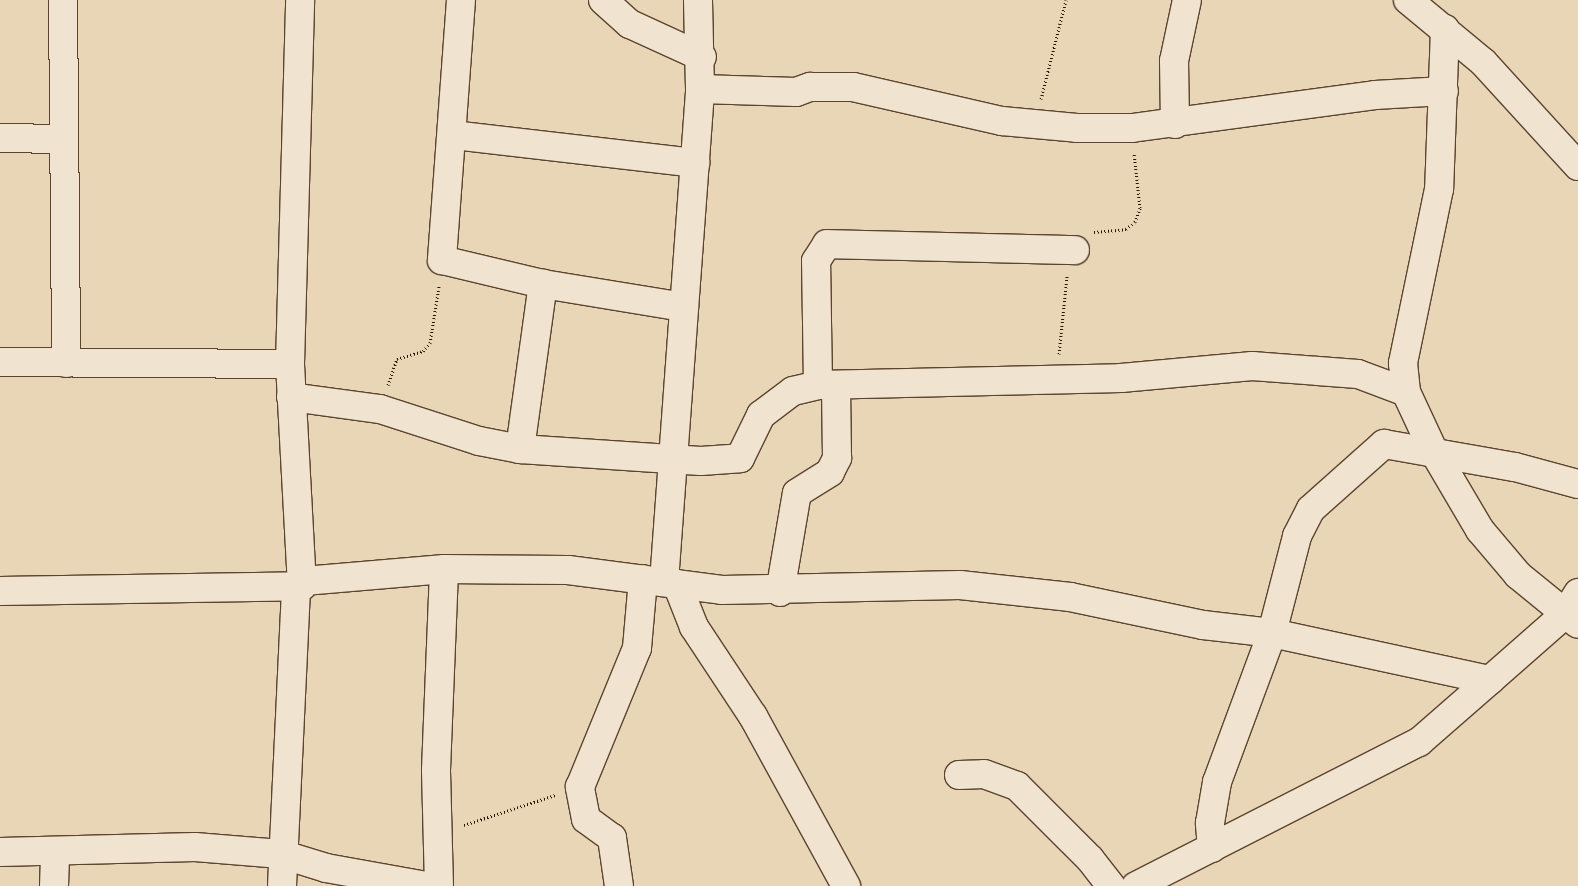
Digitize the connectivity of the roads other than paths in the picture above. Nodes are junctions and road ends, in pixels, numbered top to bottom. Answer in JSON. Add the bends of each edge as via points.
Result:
{"nodes":[{"id":1,"x":63,"y":0,"type":"edge"},
{"id":2,"x":300,"y":0,"type":"edge"},
{"id":3,"x":461,"y":0,"type":"edge"},
{"id":4,"x":603,"y":0,"type":"edge"},
{"id":5,"x":698,"y":0,"type":"edge"},
{"id":6,"x":1187,"y":0,"type":"edge"},
{"id":7,"x":1408,"y":0,"type":"edge"},
{"id":8,"x":1437,"y":15,"type":"edge"},
{"id":9,"x":702,"y":57,"type":"junction"},
{"id":10,"x":700,"y":89,"type":"junction"},
{"id":11,"x":1444,"y":91,"type":"junction"},
{"id":12,"x":1175,"y":124,"type":"junction"},
{"id":13,"x":453,"y":135,"type":"junction"},
{"id":14,"x":0,"y":138,"type":"edge"},
{"id":15,"x":64,"y":139,"type":"junction"},
{"id":16,"x":694,"y":163,"type":"junction"},
{"id":17,"x":1578,"y":166,"type":"edge"},
{"id":18,"x":1075,"y":250,"type":"dead end"},
{"id":19,"x":543,"y":284,"type":"junction"},
{"id":20,"x":684,"y":306,"type":"junction"},
{"id":21,"x":0,"y":362,"type":"edge"},
{"id":22,"x":66,"y":363,"type":"junction"},
{"id":23,"x":290,"y":364,"type":"junction"},
{"id":24,"x":827,"y":386,"type":"junction"},
{"id":25,"x":1406,"y":392,"type":"junction"},
{"id":26,"x":291,"y":397,"type":"junction"},
{"id":27,"x":520,"y":449,"type":"junction"},
{"id":28,"x":1434,"y":452,"type":"junction"},
{"id":29,"x":673,"y":458,"type":"junction"},
{"id":30,"x":1578,"y":484,"type":"edge"},
{"id":31,"x":444,"y":570,"type":"junction"},
{"id":32,"x":661,"y":582,"type":"junction"},
{"id":33,"x":300,"y":585,"type":"junction"},
{"id":34,"x":0,"y":591,"type":"edge"},
{"id":35,"x":780,"y":592,"type":"junction"},
{"id":36,"x":1574,"y":610,"type":"edge"},
{"id":37,"x":1272,"y":633,"type":"junction"},
{"id":38,"x":1490,"y":680,"type":"junction"},
{"id":39,"x":959,"y":775,"type":"dead end"},
{"id":40,"x":1212,"y":848,"type":"junction"},
{"id":41,"x":0,"y":852,"type":"edge"},
{"id":42,"x":55,"y":853,"type":"junction"},
{"id":43,"x":281,"y":854,"type":"junction"},
{"id":44,"x":54,"y":886,"type":"edge"},
{"id":45,"x":282,"y":886,"type":"edge"},
{"id":46,"x":426,"y":886,"type":"edge"},
{"id":47,"x":439,"y":886,"type":"edge"},
{"id":48,"x":619,"y":886,"type":"edge"},
{"id":49,"x":846,"y":886,"type":"edge"},
{"id":50,"x":1111,"y":886,"type":"edge"},
{"id":51,"x":1136,"y":886,"type":"edge"}],
"edges":[{"from":1,"to":15,"type":"street"},
{"from":2,"to":23,"type":"street"},
{"from":3,"to":13,"type":"street"},
{"from":4,"to":9,"type":"street","via":[[630,24]]},
{"from":5,"to":9,"type":"street"},
{"from":6,"to":12,"type":"street","via":[[1174,61]]},
{"from":7,"to":8,"type":"street"},
{"from":8,"to":11,"type":"street"},
{"from":8,"to":17,"type":"street","via":[[1540,120]]},
{"from":9,"to":10,"type":"street"},
{"from":10,"to":12,"type":"street","via":[[796,92],[810,87],[853,87],[1034,126],[1132,128]]},
{"from":10,"to":16,"type":"street"},
{"from":11,"to":12,"type":"street","via":[[1375,95]]},
{"from":11,"to":25,"type":"street","via":[[1439,189],[1403,364]]},
{"from":13,"to":16,"type":"street"},
{"from":13,"to":19,"type":"street","via":[[442,260]]},
{"from":14,"to":15,"type":"street"},
{"from":15,"to":22,"type":"street"},
{"from":16,"to":20,"type":"street"},
{"from":18,"to":24,"type":"street","via":[[827,244],[816,261]]},
{"from":19,"to":20,"type":"street"},
{"from":19,"to":27,"type":"street"},
{"from":20,"to":29,"type":"street"},
{"from":21,"to":22,"type":"street"},
{"from":22,"to":23,"type":"street"},
{"from":23,"to":26,"type":"street"},
{"from":24,"to":25,"type":"street","via":[[1121,378],[1252,366],[1358,374]]},
{"from":24,"to":29,"type":"street","via":[[793,391],[761,415],[740,458]]},
{"from":24,"to":35,"type":"street","via":[[837,458],[830,472],[798,492]]},
{"from":25,"to":28,"type":"street"},
{"from":26,"to":27,"type":"street","via":[[380,409],[479,441]]},
{"from":26,"to":33,"type":"street"},
{"from":27,"to":29,"type":"street"},
{"from":28,"to":30,"type":"street"},
{"from":28,"to":36,"type":"street","via":[[1480,530],[1518,575]]},
{"from":28,"to":37,"type":"street","via":[[1380,446],[1311,509],[1297,536]]},
{"from":29,"to":32,"type":"street"},
{"from":31,"to":32,"type":"street","via":[[568,570]]},
{"from":31,"to":33,"type":"street"},
{"from":31,"to":47,"type":"street","via":[[436,770]]},
{"from":32,"to":35,"type":"street"},
{"from":32,"to":48,"type":"street","via":[[580,787],[586,819],[612,838]]},
{"from":32,"to":49,"type":"street","via":[[752,716]]},
{"from":33,"to":34,"type":"street"},
{"from":33,"to":43,"type":"street"},
{"from":35,"to":37,"type":"street","via":[[960,585],[1070,598],[1202,625]]},
{"from":36,"to":38,"type":"street"},
{"from":37,"to":38,"type":"street"},
{"from":37,"to":40,"type":"street","via":[[1211,802]]},
{"from":38,"to":40,"type":"street","via":[[1418,742]]},
{"from":39,"to":50,"type":"street","via":[[984,774],[1017,786],[1090,859]]},
{"from":40,"to":51,"type":"street"},
{"from":41,"to":42,"type":"street"},
{"from":42,"to":43,"type":"street","via":[[195,847]]},
{"from":42,"to":44,"type":"street"},
{"from":43,"to":45,"type":"street"},
{"from":43,"to":46,"type":"street","via":[[326,868]]}]}
